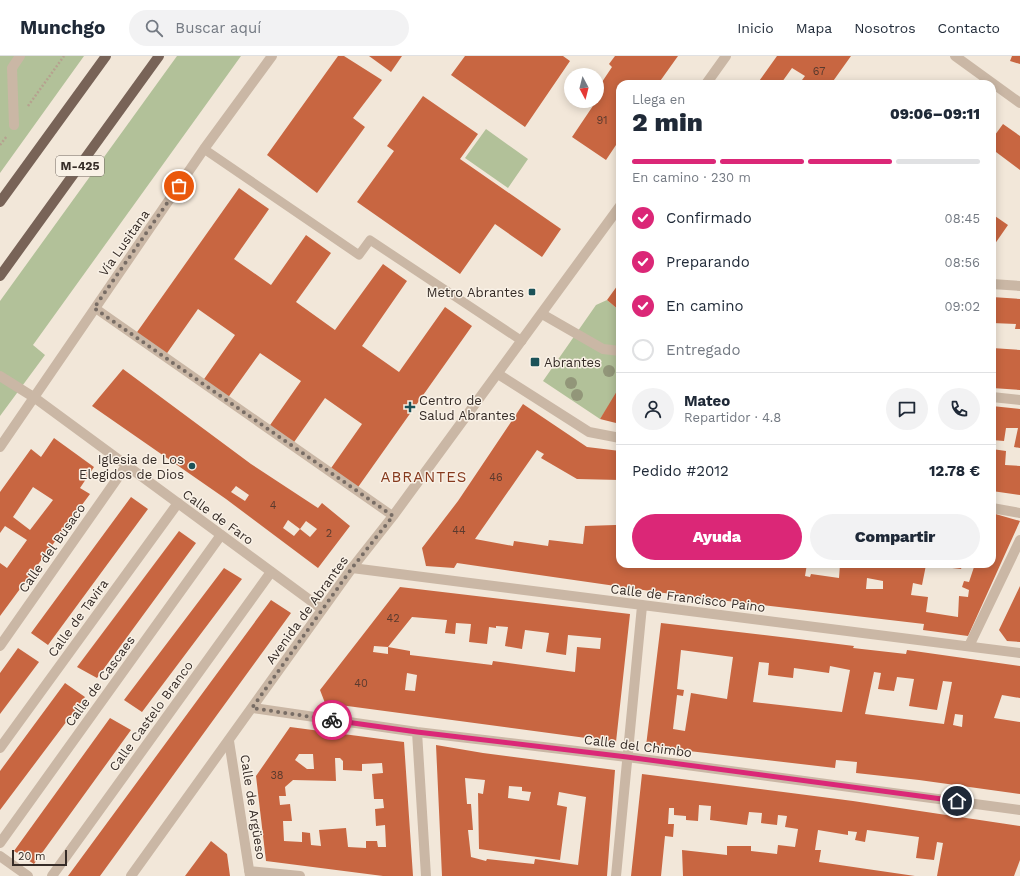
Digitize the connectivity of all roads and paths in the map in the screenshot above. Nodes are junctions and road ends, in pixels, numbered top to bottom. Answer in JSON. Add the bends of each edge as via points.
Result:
{"nodes":[{"id":1,"x":20,"y":56,"type":"edge"},
{"id":2,"x":64,"y":56,"type":"edge"},
{"id":3,"x":106,"y":56,"type":"edge"},
{"id":4,"x":160,"y":56,"type":"edge"},
{"id":5,"x":272,"y":56,"type":"edge"},
{"id":6,"x":726,"y":56,"type":"edge"},
{"id":7,"x":955,"y":56,"type":"edge"},
{"id":8,"x":709,"y":80,"type":"edge"},
{"id":9,"x":988,"y":80,"type":"edge"},
{"id":10,"x":996,"y":86,"type":"edge"},
{"id":11,"x":1020,"y":103,"type":"edge"},
{"id":12,"x":14,"y":126,"type":"junction"},
{"id":13,"x":0,"y":145,"type":"edge"},
{"id":14,"x":204,"y":149,"type":"junction"},
{"id":15,"x":0,"y":202,"type":"edge"},
{"id":16,"x":616,"y":212,"type":"edge"},
{"id":17,"x":0,"y":276,"type":"edge"},
{"id":18,"x":996,"y":284,"type":"edge"},
{"id":19,"x":1020,"y":286,"type":"edge"},
{"id":20,"x":94,"y":308,"type":"junction"},
{"id":21,"x":542,"y":314,"type":"junction"},
{"id":22,"x":522,"y":341,"type":"junction"},
{"id":23,"x":616,"y":351,"type":"edge"},
{"id":24,"x":498,"y":374,"type":"junction"},
{"id":25,"x":0,"y":376,"type":"edge"},
{"id":26,"x":996,"y":397,"type":"edge"},
{"id":27,"x":35,"y":398,"type":"junction"},
{"id":28,"x":1020,"y":400,"type":"edge"},
{"id":29,"x":616,"y":437,"type":"edge"},
{"id":30,"x":0,"y":447,"type":"edge"},
{"id":31,"x":126,"y":466,"type":"junction"},
{"id":32,"x":178,"y":503,"type":"junction"},
{"id":33,"x":996,"y":509,"type":"edge"},
{"id":34,"x":1020,"y":513,"type":"edge"},
{"id":35,"x":393,"y":516,"type":"junction"},
{"id":36,"x":221,"y":535,"type":"junction"},
{"id":37,"x":1020,"y":540,"type":"edge"},
{"id":38,"x":352,"y":568,"type":"junction"},
{"id":39,"x":271,"y":572,"type":"junction"},
{"id":40,"x":642,"y":606,"type":"junction"},
{"id":41,"x":322,"y":609,"type":"junction"},
{"id":42,"x":0,"y":646,"type":"edge"},
{"id":43,"x":970,"y":646,"type":"junction"},
{"id":44,"x":1020,"y":653,"type":"edge"},
{"id":45,"x":252,"y":708,"type":"junction"},
{"id":46,"x":417,"y":732,"type":"junction"},
{"id":47,"x":229,"y":741,"type":"junction"},
{"id":48,"x":0,"y":748,"type":"edge"},
{"id":49,"x":627,"y":757,"type":"junction"},
{"id":50,"x":1020,"y":810,"type":"edge"},
{"id":51,"x":0,"y":843,"type":"edge"},
{"id":52,"x":0,"y":856,"type":"edge"},
{"id":53,"x":250,"y":873,"type":"edge"},
{"id":54,"x":28,"y":876,"type":"edge"},
{"id":55,"x":52,"y":876,"type":"edge"},
{"id":56,"x":131,"y":876,"type":"edge"},
{"id":57,"x":300,"y":876,"type":"edge"},
{"id":58,"x":426,"y":876,"type":"edge"},
{"id":59,"x":616,"y":876,"type":"edge"}],
"edges":[{"from":1,"to":12,"type":"street","via":[[12,68]]},
{"from":2,"to":12,"type":"path"},
{"from":3,"to":15,"type":"main road","number":"M-425"},
{"from":4,"to":17,"type":"main road","number":"M-425"},
{"from":5,"to":14,"type":"street","name":"Vía Lusitana"},
{"from":6,"to":8,"type":"street"},
{"from":7,"to":9,"type":"street"},
{"from":10,"to":11,"type":"street"},
{"from":12,"to":13,"type":"path"},
{"from":14,"to":20,"type":"street","name":"Vía Lusitana"},
{"from":14,"to":22,"type":"lane","via":[[359,255],[370,240]]},
{"from":16,"to":21,"type":"street","name":"Avenida de Abrantes"},
{"from":18,"to":19,"type":"street"},
{"from":20,"to":27,"type":"street","name":"Vía Lusitana"},
{"from":20,"to":35,"type":"lane"},
{"from":21,"to":22,"type":"street","name":"Avenida de Abrantes"},
{"from":21,"to":23,"type":"street","via":[[603,349]]},
{"from":22,"to":24,"type":"street","name":"Avenida de Abrantes"},
{"from":24,"to":29,"type":"street","via":[[589,432]]},
{"from":24,"to":35,"type":"street","name":"Avenida de Abrantes"},
{"from":25,"to":27,"type":"street","name":"Calle de Faro"},
{"from":26,"to":28,"type":"street"},
{"from":27,"to":30,"type":"street","name":"Vía Lusitana"},
{"from":27,"to":31,"type":"street","name":"Calle de Faro"},
{"from":31,"to":32,"type":"street","name":"Calle de Faro"},
{"from":31,"to":42,"type":"street","name":"Calle del Busaco"},
{"from":32,"to":36,"type":"street","name":"Calle de Faro"},
{"from":32,"to":48,"type":"street","name":"Calle de Tavira"},
{"from":33,"to":34,"type":"street"},
{"from":35,"to":38,"type":"street","name":"Avenida de Abrantes"},
{"from":36,"to":39,"type":"street","name":"Calle de Faro"},
{"from":36,"to":51,"type":"street","name":"Calle de Cascaes"},
{"from":37,"to":43,"type":"street"},
{"from":38,"to":40,"type":"street","name":"Calle de Francisco Paino"},
{"from":38,"to":41,"type":"street","name":"Avenida de Abrantes"},
{"from":39,"to":41,"type":"street","name":"Calle de Faro"},
{"from":39,"to":55,"type":"street","name":"Calle Castelo Branco"},
{"from":40,"to":43,"type":"street","name":"Calle de Francisco Paino"},
{"from":40,"to":49,"type":"street"},
{"from":41,"to":45,"type":"street","name":"Avenida de Abrantes"},
{"from":43,"to":44,"type":"street","name":"Calle de Francisco Paino"},
{"from":45,"to":46,"type":"street","name":"Calle del Chimbo"},
{"from":45,"to":47,"type":"street","name":"Avenida de Abrantes"},
{"from":46,"to":49,"type":"street","name":"Calle del Chimbo"},
{"from":46,"to":58,"type":"street"},
{"from":47,"to":53,"type":"street","name":"Calle de Argüeso"},
{"from":47,"to":56,"type":"street","name":"Avenida de Abrantes"},
{"from":49,"to":50,"type":"street","name":"Calle del Chimbo"},
{"from":49,"to":59,"type":"street"},
{"from":52,"to":54,"type":"street"},
{"from":53,"to":57,"type":"street"}]}
